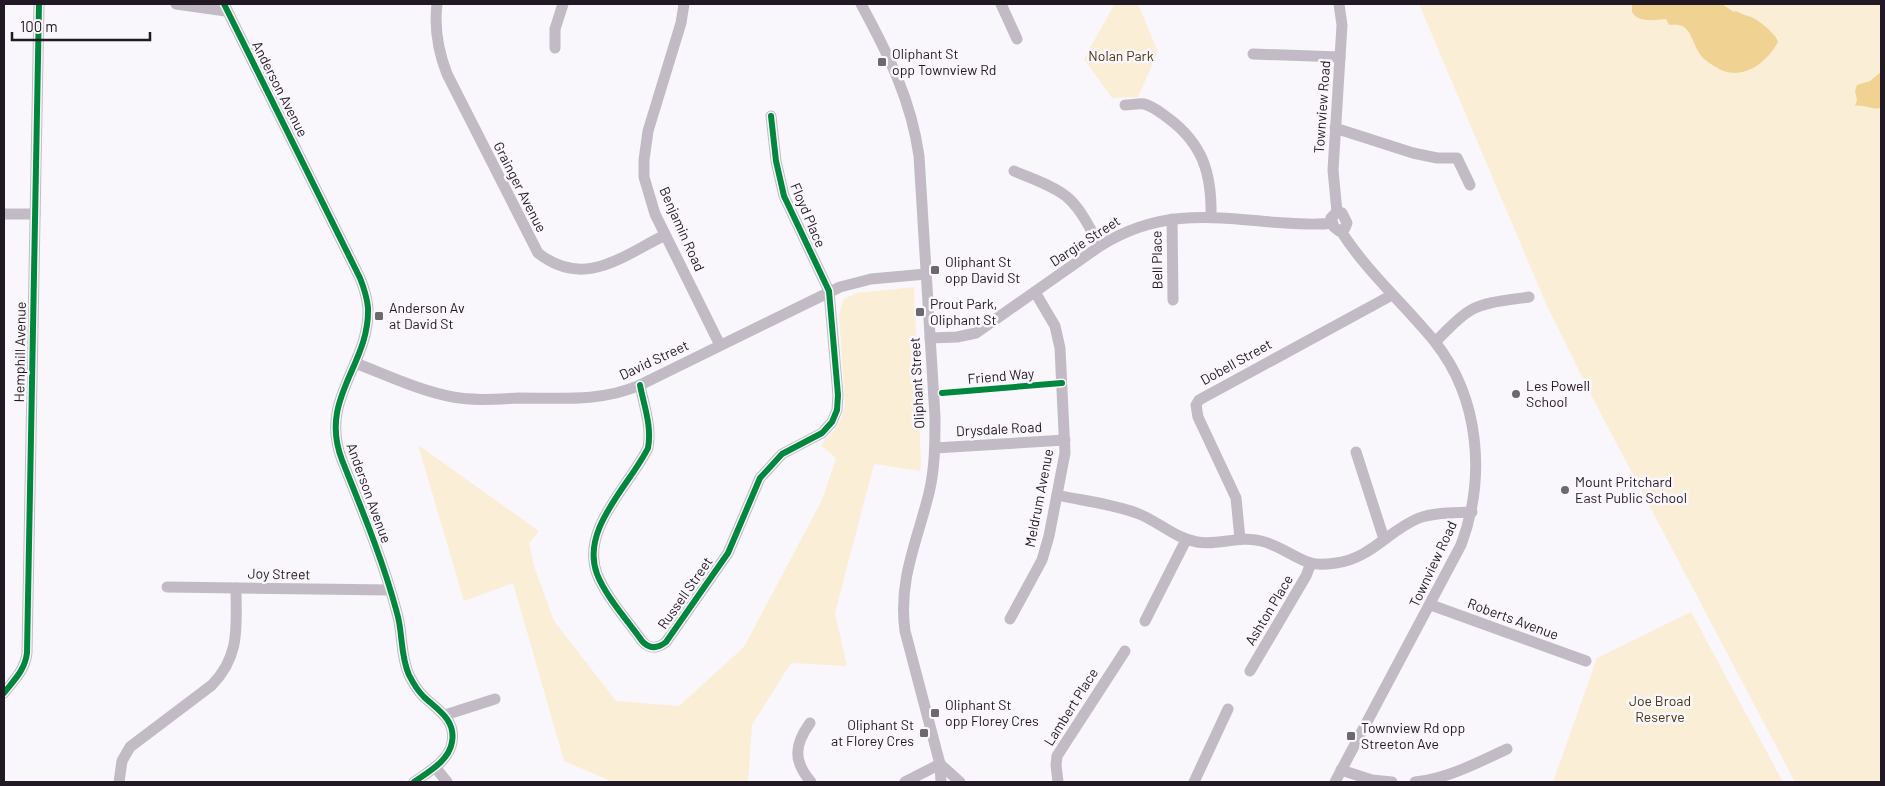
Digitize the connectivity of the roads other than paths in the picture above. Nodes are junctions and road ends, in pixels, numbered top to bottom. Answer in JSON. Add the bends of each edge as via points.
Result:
{"nodes":[{"id":1,"x":39,"y":4,"type":"edge"},
{"id":2,"x":176,"y":4,"type":"edge"},
{"id":3,"x":436,"y":4,"type":"edge"},
{"id":4,"x":563,"y":4,"type":"edge"},
{"id":5,"x":684,"y":4,"type":"edge"},
{"id":6,"x":860,"y":4,"type":"edge"},
{"id":7,"x":1001,"y":4,"type":"edge"},
{"id":8,"x":1339,"y":4,"type":"edge"},
{"id":9,"x":225,"y":7,"type":"edge"},
{"id":10,"x":1017,"y":39,"type":"dead end"},
{"id":11,"x":555,"y":48,"type":"dead end"},
{"id":12,"x":1254,"y":54,"type":"dead end"},
{"id":13,"x":1340,"y":57,"type":"junction"},
{"id":14,"x":1125,"y":105,"type":"dead end"},
{"id":15,"x":771,"y":116,"type":"dead end"},
{"id":16,"x":1335,"y":128,"type":"junction"},
{"id":17,"x":1014,"y":171,"type":"dead end"},
{"id":18,"x":1470,"y":185,"type":"dead end"},
{"id":19,"x":4,"y":214,"type":"edge"},
{"id":20,"x":35,"y":214,"type":"junction"},
{"id":21,"x":1211,"y":217,"type":"junction"},
{"id":22,"x":1172,"y":219,"type":"junction"},
{"id":23,"x":1336,"y":227,"type":"junction"},
{"id":24,"x":665,"y":235,"type":"junction"},
{"id":25,"x":1100,"y":246,"type":"junction"},
{"id":26,"x":926,"y":274,"type":"junction"},
{"id":27,"x":829,"y":291,"type":"junction"},
{"id":28,"x":1035,"y":292,"type":"junction"},
{"id":29,"x":1392,"y":295,"type":"junction"},
{"id":30,"x":1529,"y":297,"type":"dead end"},
{"id":31,"x":1173,"y":300,"type":"dead end"},
{"id":32,"x":930,"y":338,"type":"junction"},
{"id":33,"x":1435,"y":342,"type":"junction"},
{"id":34,"x":720,"y":345,"type":"junction"},
{"id":35,"x":356,"y":362,"type":"junction"},
{"id":36,"x":640,"y":385,"type":"junction"},
{"id":37,"x":1065,"y":440,"type":"junction"},
{"id":38,"x":935,"y":448,"type":"junction"},
{"id":39,"x":1356,"y":452,"type":"dead end"},
{"id":40,"x":1057,"y":495,"type":"junction"},
{"id":41,"x":1472,"y":512,"type":"junction"},
{"id":42,"x":1240,"y":539,"type":"junction"},
{"id":43,"x":1384,"y":539,"type":"junction"},
{"id":44,"x":1186,"y":540,"type":"junction"},
{"id":45,"x":1311,"y":563,"type":"junction"},
{"id":46,"x":167,"y":587,"type":"dead end"},
{"id":47,"x":236,"y":588,"type":"junction"},
{"id":48,"x":390,"y":590,"type":"junction"},
{"id":49,"x":1431,"y":604,"type":"junction"},
{"id":50,"x":1010,"y":619,"type":"dead end"},
{"id":51,"x":1145,"y":620,"type":"dead end"},
{"id":52,"x":1124,"y":651,"type":"dead end"},
{"id":53,"x":1586,"y":661,"type":"dead end"},
{"id":54,"x":1250,"y":670,"type":"dead end"},
{"id":55,"x":4,"y":693,"type":"edge"},
{"id":56,"x":495,"y":699,"type":"dead end"},
{"id":57,"x":1228,"y":709,"type":"dead end"},
{"id":58,"x":445,"y":715,"type":"junction"},
{"id":59,"x":810,"y":723,"type":"dead end"},
{"id":60,"x":1507,"y":749,"type":"dead end"},
{"id":61,"x":940,"y":764,"type":"junction"},
{"id":62,"x":435,"y":767,"type":"junction"},
{"id":63,"x":1341,"y":770,"type":"junction"},
{"id":64,"x":119,"y":782,"type":"edge"},
{"id":65,"x":414,"y":782,"type":"edge"},
{"id":66,"x":447,"y":782,"type":"edge"},
{"id":67,"x":811,"y":782,"type":"edge"},
{"id":68,"x":905,"y":782,"type":"edge"},
{"id":69,"x":941,"y":782,"type":"edge"},
{"id":70,"x":960,"y":782,"type":"edge"},
{"id":71,"x":1058,"y":782,"type":"edge"},
{"id":72,"x":1194,"y":782,"type":"edge"},
{"id":73,"x":1335,"y":782,"type":"edge"},
{"id":74,"x":1392,"y":782,"type":"edge"},
{"id":75,"x":1415,"y":782,"type":"edge"}],
"edges":[{"from":1,"to":20,"type":"street","name":"Hemphill Avenue"},
{"from":2,"to":9,"type":"street"},
{"from":3,"to":24,"type":"street","name":"Grainger Avenue","via":[[437,44],[447,74],[538,253],[556,264],[581,270],[596,268]]},
{"from":4,"to":11,"type":"street","via":[[555,29]]},
{"from":5,"to":24,"type":"street","name":"Benjamin Road","via":[[651,118],[644,160],[648,194]]},
{"from":6,"to":26,"type":"street","name":"Oliphant Street","via":[[893,67],[912,116],[919,156]]},
{"from":7,"to":10,"type":"street"},
{"from":8,"to":13,"type":"street","name":"Townview Road","via":[[1342,25]]},
{"from":9,"to":35,"type":"street","name":"Anderson Avenue","via":[[363,285],[368,307],[367,321]]},
{"from":12,"to":13,"type":"street"},
{"from":13,"to":16,"type":"street","name":"Townview Road"},
{"from":14,"to":21,"type":"street","via":[[1144,104],[1159,111],[1188,134],[1198,149],[1210,181]]},
{"from":15,"to":27,"type":"street","name":"Floyd Place","via":[[784,196]]},
{"from":16,"to":18,"type":"street","via":[[1425,156],[1457,158]]},
{"from":16,"to":23,"type":"street","name":"Townview Road","via":[[1333,170],[1337,212],[1331,216]]},
{"from":17,"to":25,"type":"street","via":[[1067,198],[1079,210]]},
{"from":19,"to":20,"type":"street"},
{"from":20,"to":55,"type":"street","name":"Hemphill Avenue","via":[[27,653],[21,672]]},
{"from":21,"to":22,"type":"street","name":"Dargie Street"},
{"from":21,"to":23,"type":"street","name":"Dargie Street"},
{"from":22,"to":25,"type":"street","name":"Dargie Street","via":[[1150,222]]},
{"from":22,"to":31,"type":"street","name":"Bell Place"},
{"from":23,"to":29,"type":"street","name":"Townview Road"},
{"from":24,"to":34,"type":"street","name":"Benjamin Road"},
{"from":25,"to":28,"type":"street","name":"Dargie Street"},
{"from":26,"to":27,"type":"street","name":"David Street","via":[[862,280]]},
{"from":26,"to":32,"type":"street","name":"Oliphant Street"},
{"from":27,"to":34,"type":"street","name":"David Street"},
{"from":27,"to":36,"type":"street","name":"Russell Street","via":[[838,395],[832,422],[822,433],[782,454],[760,478],[728,553],[666,642],[656,647],[645,644],[605,588],[594,559],[595,541],[602,520],[648,448],[649,425]]},
{"from":28,"to":32,"type":"street","name":"Dargie Street","via":[[976,333]]},
{"from":28,"to":37,"type":"street","name":"Meldrum Avenue","via":[[1050,315],[1058,337]]},
{"from":29,"to":33,"type":"street","name":"Townview Road"},
{"from":29,"to":42,"type":"street","name":"Dobell Street","via":[[1199,400],[1196,405],[1198,417],[1236,498]]},
{"from":30,"to":33,"type":"street","via":[[1471,310]]},
{"from":32,"to":38,"type":"street","name":"Oliphant Street"},
{"from":33,"to":41,"type":"street","name":"Townview Road","via":[[1461,387],[1472,422],[1476,458]]},
{"from":34,"to":36,"type":"street","name":"David Street"},
{"from":35,"to":36,"type":"street","name":"David Street","via":[[430,390],[466,398],[593,397]]},
{"from":35,"to":48,"type":"street","name":"Anderson Avenue","via":[[338,403],[335,431]]},
{"from":37,"to":38,"type":"street","name":"Drysdale Road"},
{"from":37,"to":40,"type":"street","name":"Meldrum Avenue","via":[[1064,467]]},
{"from":38,"to":61,"type":"street","name":"Oliphant Street","via":[[929,492],[906,577],[903,613]]},
{"from":39,"to":43,"type":"street"},
{"from":40,"to":44,"type":"street","via":[[1134,512]]},
{"from":40,"to":50,"type":"street","name":"Meldrum Avenue","via":[[1042,560]]},
{"from":41,"to":43,"type":"street","via":[[1433,514]]},
{"from":41,"to":49,"type":"street","name":"Townview Road","via":[[1461,545]]},
{"from":42,"to":44,"type":"street","via":[[1199,543]]},
{"from":42,"to":45,"type":"street","via":[[1270,543]]},
{"from":43,"to":45,"type":"street","via":[[1352,559]]},
{"from":44,"to":51,"type":"street"},
{"from":45,"to":54,"type":"street","name":"Ashton Place"},
{"from":46,"to":47,"type":"street","name":"Joy Street"},
{"from":47,"to":48,"type":"street","name":"Joy Street"},
{"from":47,"to":64,"type":"street","via":[[236,639],[222,675],[130,747],[122,761]]},
{"from":48,"to":58,"type":"street","name":"Anderson Avenue","via":[[398,614],[405,665],[424,697]]},
{"from":49,"to":53,"type":"street","name":"Roberts Avenue"},
{"from":49,"to":63,"type":"street","name":"Townview Road"},
{"from":52,"to":71,"type":"street","name":"Lambert Place","via":[[1057,756]]},
{"from":56,"to":58,"type":"street"},
{"from":57,"to":72,"type":"street"},
{"from":58,"to":62,"type":"street","via":[[452,732],[452,742],[449,752]]},
{"from":59,"to":67,"type":"street","via":[[801,736],[798,754],[799,766]]},
{"from":60,"to":75,"type":"street","via":[[1476,764]]},
{"from":61,"to":68,"type":"street"},
{"from":61,"to":69,"type":"street","name":"Oliphant Street"},
{"from":61,"to":70,"type":"street"},
{"from":62,"to":65,"type":"street"},
{"from":62,"to":66,"type":"street"},
{"from":63,"to":73,"type":"street","name":"Townview Road"},
{"from":63,"to":74,"type":"street","via":[[1372,780]]}]}
